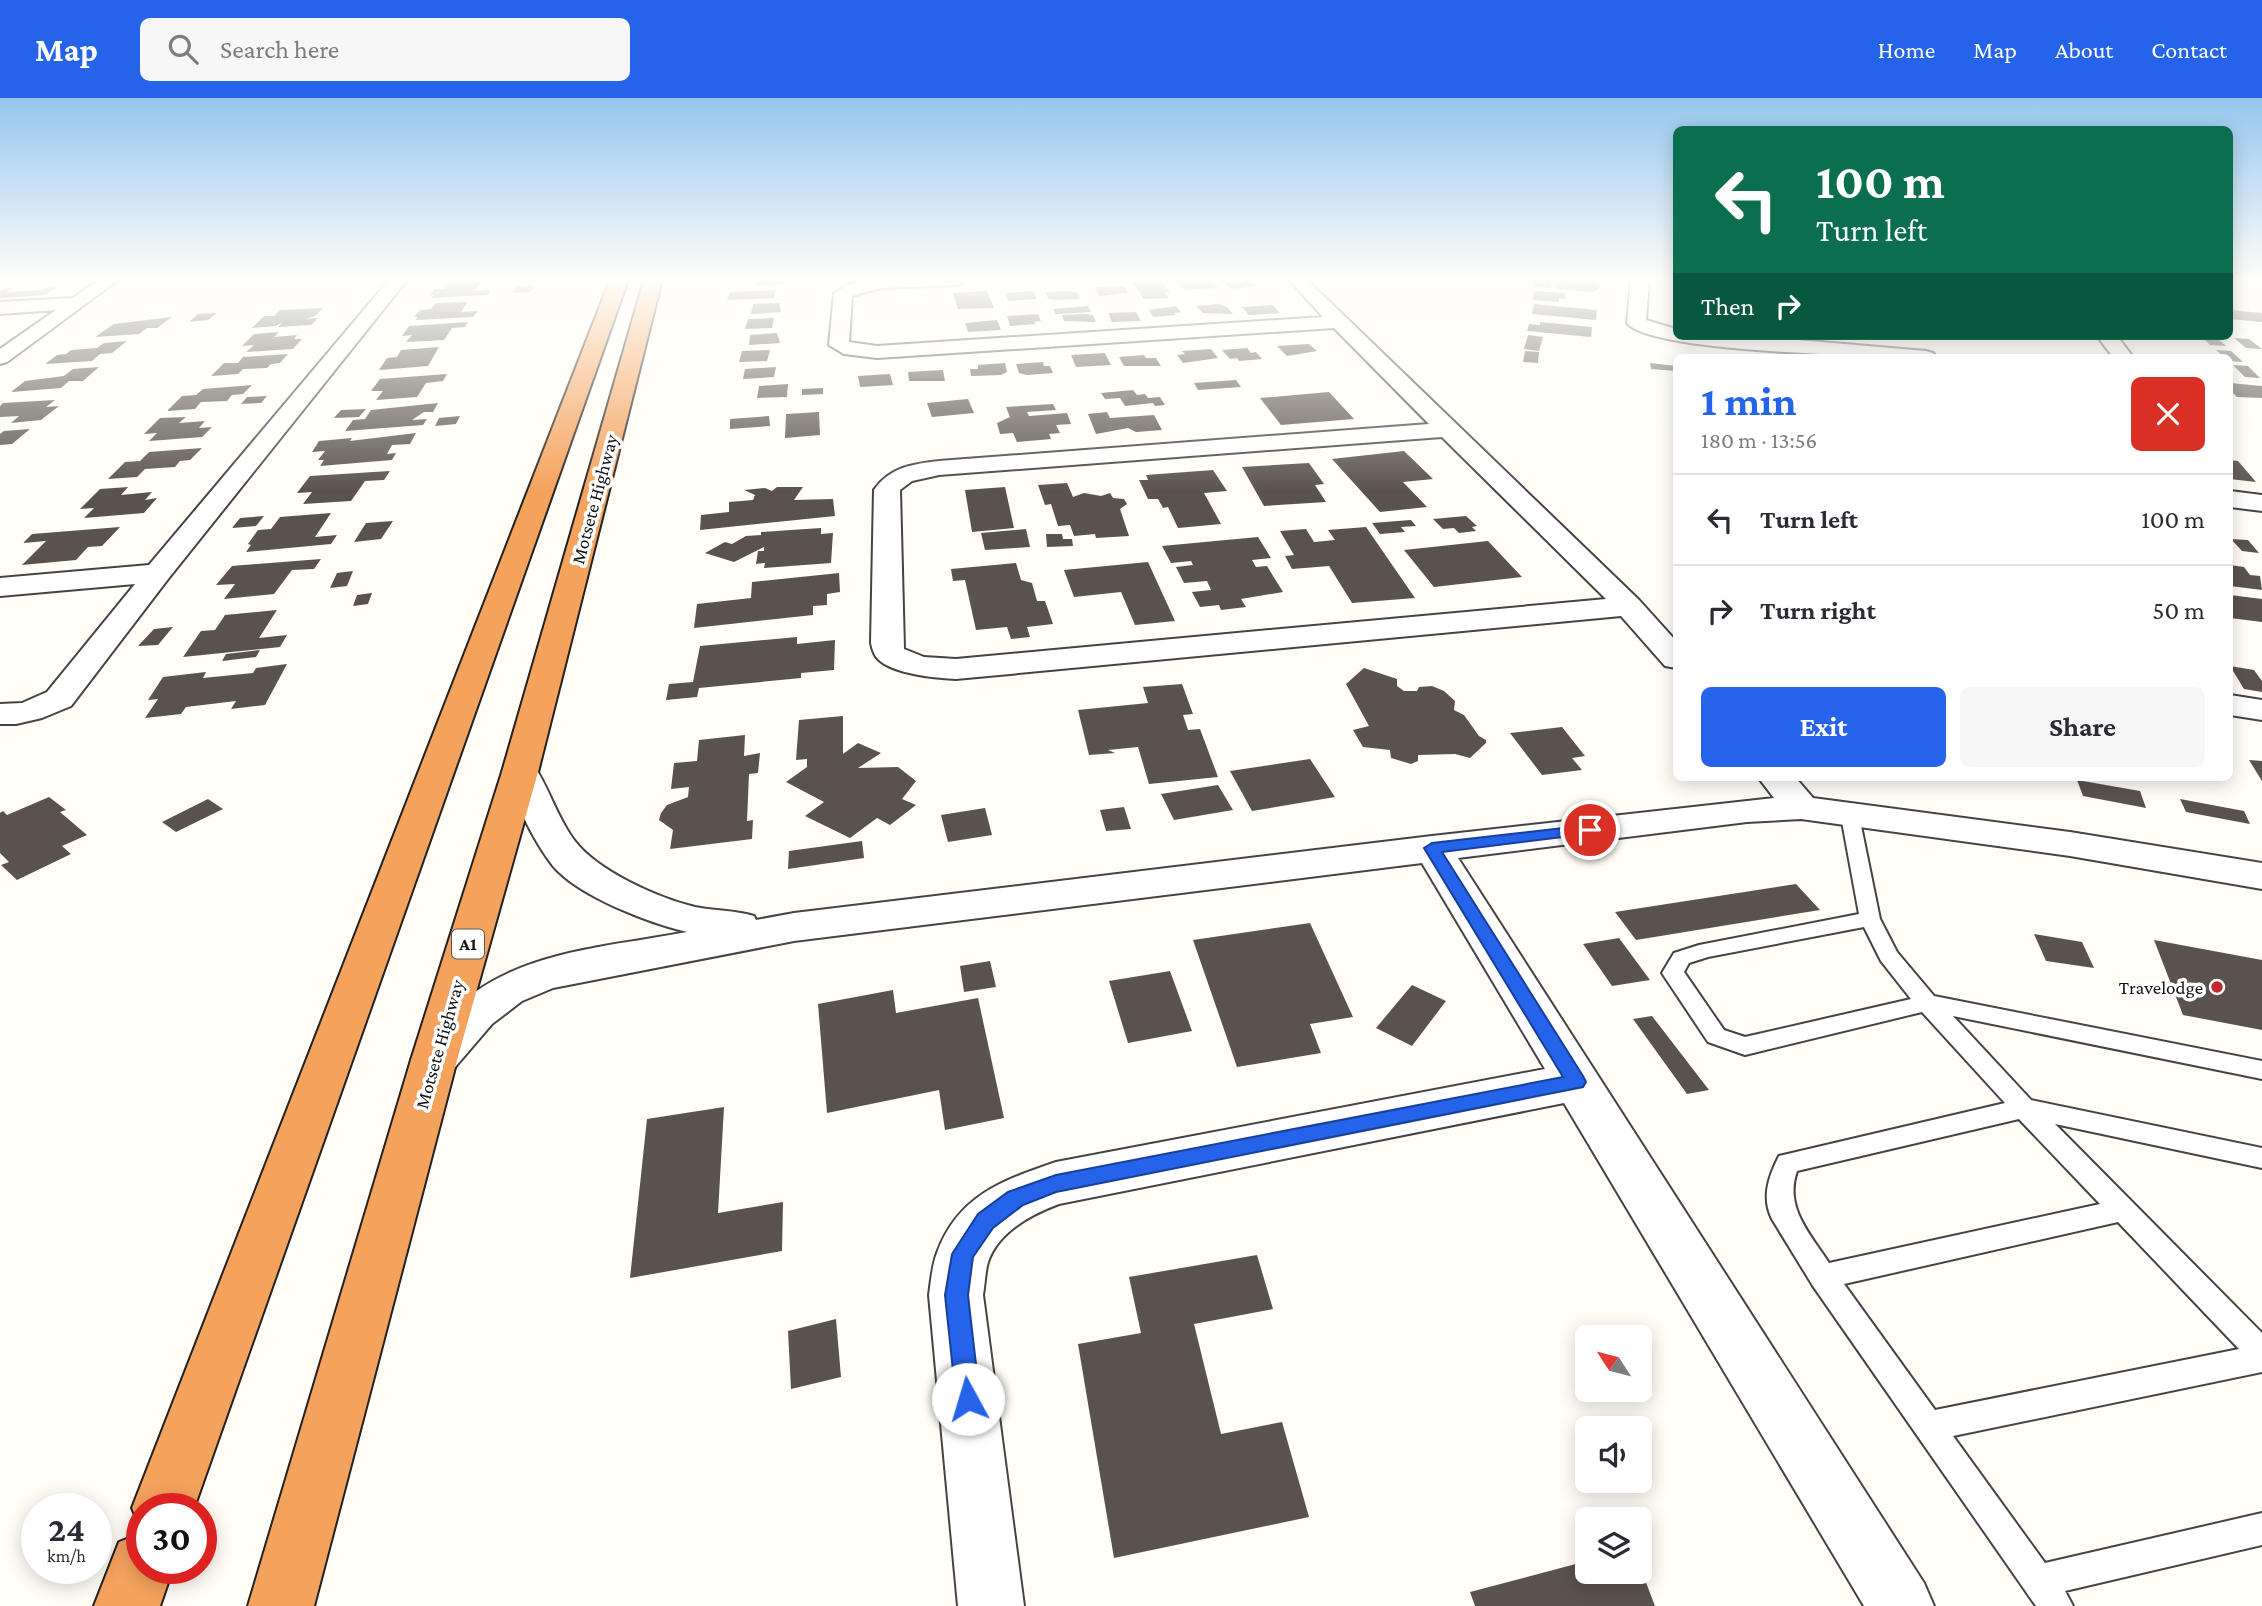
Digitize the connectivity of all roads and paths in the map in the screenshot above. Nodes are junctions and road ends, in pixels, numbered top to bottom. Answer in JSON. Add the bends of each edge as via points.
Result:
{"nodes":[{"id":1,"x":342,"y":350,"type":"edge"},
{"id":2,"x":593,"y":350,"type":"edge"},
{"id":3,"x":634,"y":350,"type":"edge"},
{"id":4,"x":856,"y":350,"type":"edge"},
{"id":5,"x":902,"y":350,"type":"edge"},
{"id":6,"x":1368,"y":350,"type":"edge"},
{"id":7,"x":1447,"y":429,"type":"junction"},
{"id":8,"x":2233,"y":499,"type":"edge"},
{"id":9,"x":2262,"y":503,"type":"edge"},
{"id":10,"x":158,"y":573,"type":"junction"},
{"id":11,"x":0,"y":587,"type":"edge"},
{"id":12,"x":1629,"y":606,"type":"junction"},
{"id":13,"x":1673,"y":656,"type":"edge"},
{"id":14,"x":2233,"y":705,"type":"edge"},
{"id":15,"x":2262,"y":710,"type":"edge"},
{"id":16,"x":0,"y":714,"type":"edge"},
{"id":17,"x":520,"y":772,"type":"junction"},
{"id":18,"x":1779,"y":781,"type":"edge"},
{"id":19,"x":1801,"y":808,"type":"junction"},
{"id":20,"x":1850,"y":816,"type":"junction"},
{"id":21,"x":1432,"y":848,"type":"junction"},
{"id":22,"x":2262,"y":876,"type":"edge"},
{"id":23,"x":1870,"y":919,"type":"junction"},
{"id":24,"x":794,"y":927,"type":"junction"},
{"id":25,"x":1927,"y":1003,"type":"junction"},
{"id":26,"x":433,"y":1060,"type":"junction"},
{"id":27,"x":2262,"y":1070,"type":"edge"},
{"id":28,"x":1576,"y":1082,"type":"junction"},
{"id":29,"x":2024,"y":1108,"type":"junction"},
{"id":30,"x":2262,"y":1158,"type":"edge"},
{"id":31,"x":2122,"y":1210,"type":"junction"},
{"id":32,"x":1823,"y":1277,"type":"junction"},
{"id":33,"x":2262,"y":1356,"type":"edge"},
{"id":34,"x":1929,"y":1426,"type":"junction"},
{"id":35,"x":169,"y":1493,"type":"edge"},
{"id":36,"x":2262,"y":1529,"type":"edge"},
{"id":37,"x":135,"y":1584,"type":"edge"},
{"id":38,"x":2048,"y":1593,"type":"edge"},
{"id":39,"x":127,"y":1606,"type":"edge"},
{"id":40,"x":281,"y":1606,"type":"edge"},
{"id":41,"x":992,"y":1606,"type":"edge"},
{"id":42,"x":1901,"y":1606,"type":"edge"}],
"edges":[{"from":1,"to":10,"type":"street"},
{"from":2,"to":35,"type":"highway"},
{"from":3,"to":17,"type":"highway","name":"Motsete Highway","number":"A1"},
{"from":4,"to":5,"type":"street"},
{"from":6,"to":7,"type":"street"},
{"from":7,"to":12,"type":"street"},
{"from":7,"to":12,"type":"street","via":[[939,468],[905,475],[887,489],[886,643],[890,654],[929,669],[956,669]]},
{"from":8,"to":9,"type":"street"},
{"from":10,"to":11,"type":"street"},
{"from":10,"to":16,"type":"street","via":[[59,699],[21,715]]},
{"from":12,"to":13,"type":"street"},
{"from":14,"to":15,"type":"street"},
{"from":17,"to":24,"type":"street","via":[[549,833],[569,860],[611,888],[656,910],[713,926]]},
{"from":17,"to":26,"type":"highway","name":"Motsete Highway","number":"A1"},
{"from":18,"to":19,"type":"street"},
{"from":19,"to":20,"type":"street"},
{"from":19,"to":21,"type":"street"},
{"from":20,"to":22,"type":"street","via":[[2070,844]]},
{"from":20,"to":23,"type":"lane"},
{"from":21,"to":24,"type":"street"},
{"from":21,"to":28,"type":"street"},
{"from":23,"to":25,"type":"lane","via":[[1888,956]]},
{"from":23,"to":25,"type":"lane","via":[[1706,950],[1681,958],[1672,973],[1716,1036],[1745,1046]]},
{"from":24,"to":26,"type":"street","via":[[544,974],[507,990],[476,1012]]},
{"from":25,"to":27,"type":"lane"},
{"from":25,"to":29,"type":"lane"},
{"from":26,"to":40,"type":"highway","name":"Motsete Highway","number":"A1"},
{"from":28,"to":41,"type":"street","via":[[1056,1184],[1015,1198],[986,1221],[963,1254],[956,1295]]},
{"from":28,"to":42,"type":"street"},
{"from":29,"to":30,"type":"lane"},
{"from":29,"to":31,"type":"lane"},
{"from":29,"to":32,"type":"lane","via":[[1788,1163],[1779,1186],[1781,1211]]},
{"from":31,"to":32,"type":"lane"},
{"from":31,"to":33,"type":"lane"},
{"from":32,"to":34,"type":"lane"},
{"from":33,"to":34,"type":"lane"},
{"from":34,"to":38,"type":"lane"},
{"from":36,"to":38,"type":"lane"},
{"from":37,"to":39,"type":"highway"}]}
